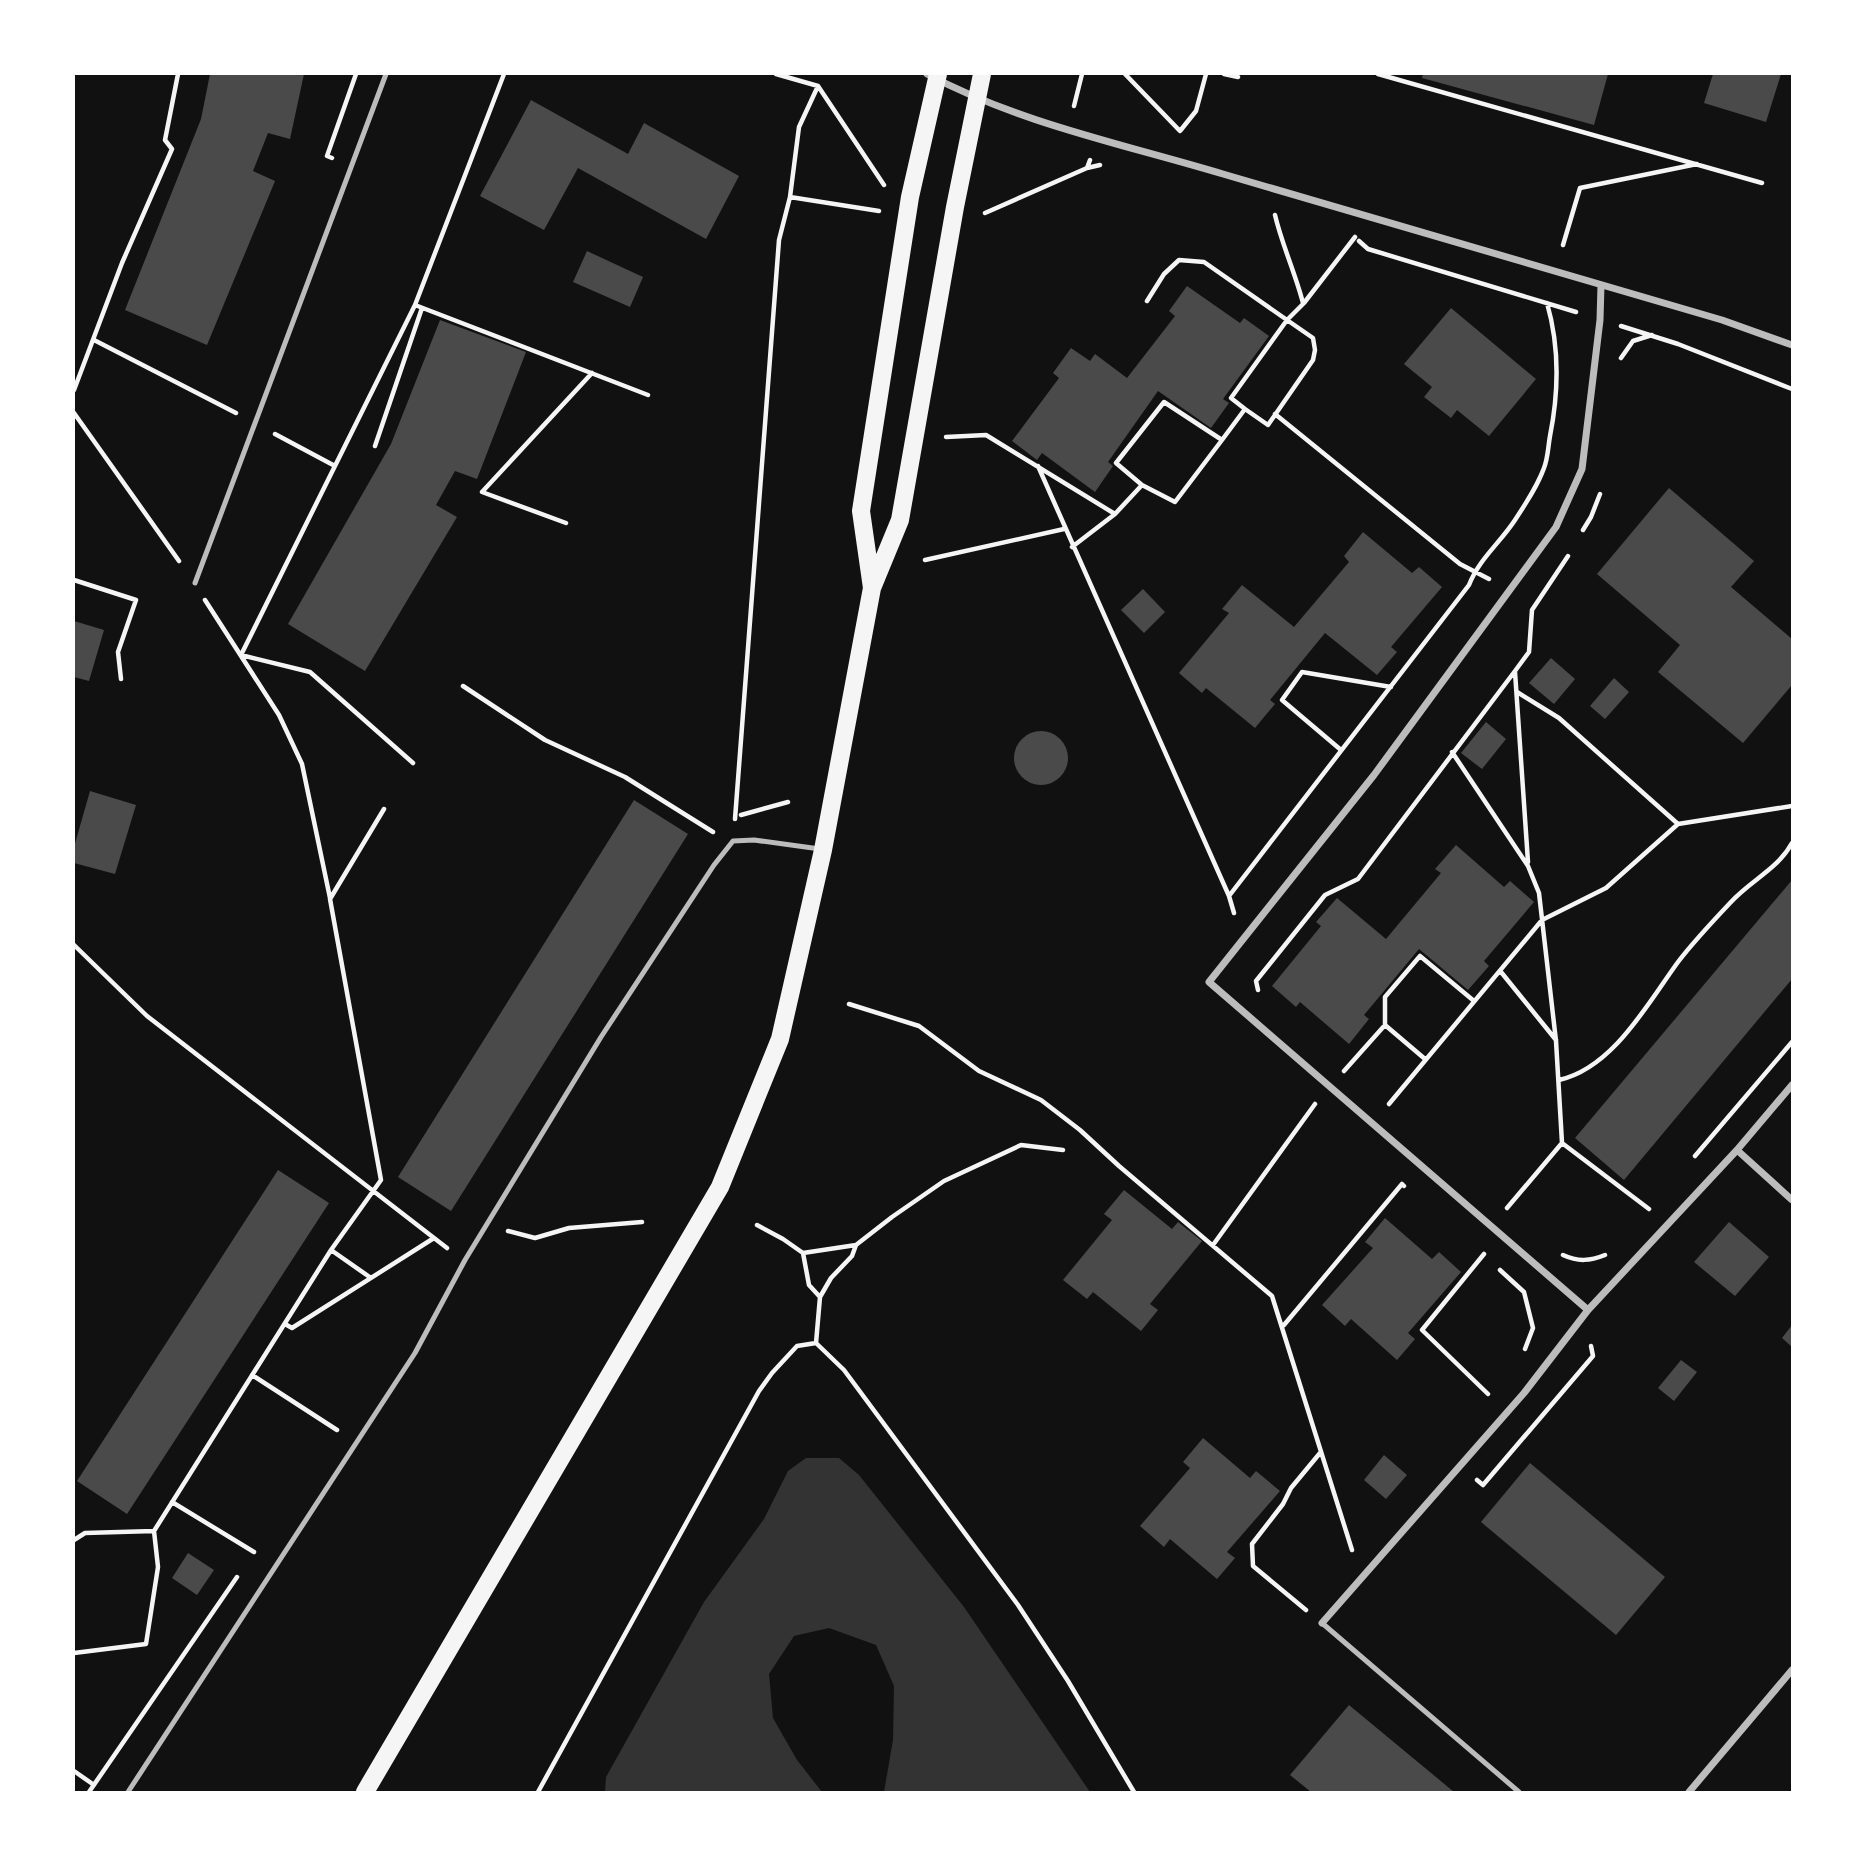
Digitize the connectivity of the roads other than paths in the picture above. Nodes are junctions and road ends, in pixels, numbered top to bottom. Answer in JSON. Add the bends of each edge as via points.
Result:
{"nodes":[{"id":1,"x":386,"y":74,"type":"edge"},
{"id":2,"x":982,"y":74,"type":"edge"},
{"id":3,"x":934,"y":75,"type":"edge"},
{"id":4,"x":976,"y":99,"type":"junction"},
{"id":5,"x":1601,"y":285,"type":"junction"},
{"id":6,"x":1793,"y":345,"type":"edge"},
{"id":7,"x":195,"y":583,"type":"road end"},
{"id":8,"x":872,"y":587,"type":"junction"},
{"id":9,"x":823,"y":850,"type":"junction"},
{"id":10,"x":1793,"y":1085,"type":"edge"},
{"id":11,"x":1737,"y":1150,"type":"junction"},
{"id":12,"x":1793,"y":1200,"type":"edge"},
{"id":13,"x":1588,"y":1310,"type":"junction"},
{"id":14,"x":1322,"y":1623,"type":"joint"},
{"id":15,"x":1793,"y":1671,"type":"edge"},
{"id":16,"x":128,"y":1793,"type":"edge"},
{"id":17,"x":365,"y":1793,"type":"edge"},
{"id":18,"x":1519,"y":1793,"type":"edge"},
{"id":19,"x":1689,"y":1793,"type":"edge"}],
"edges":[{"from":1,"to":7,"type":"lane"},
{"from":2,"to":4,"type":"main road"},
{"from":3,"to":4,"type":"street"},
{"from":3,"to":8,"type":"main road","via":[[860,511]]},
{"from":4,"to":5,"type":"street","via":[[1095,139]]},
{"from":4,"to":8,"type":"main road","via":[[900,520]]},
{"from":5,"to":6,"type":"street"},
{"from":5,"to":13,"type":"street","via":[[1582,469],[1556,527],[1374,775],[1209,982]]},
{"from":8,"to":9,"type":"main road"},
{"from":9,"to":16,"type":"lane","via":[[779,842],[733,841],[714,865],[487,1223],[415,1353]]},
{"from":9,"to":17,"type":"main road","via":[[780,1040],[720,1188]]},
{"from":10,"to":11,"type":"street"},
{"from":11,"to":12,"type":"street"},
{"from":11,"to":13,"type":"street"},
{"from":13,"to":14,"type":"street","via":[[1524,1393]]},
{"from":14,"to":18,"type":"lane"},
{"from":15,"to":19,"type":"street"}]}
